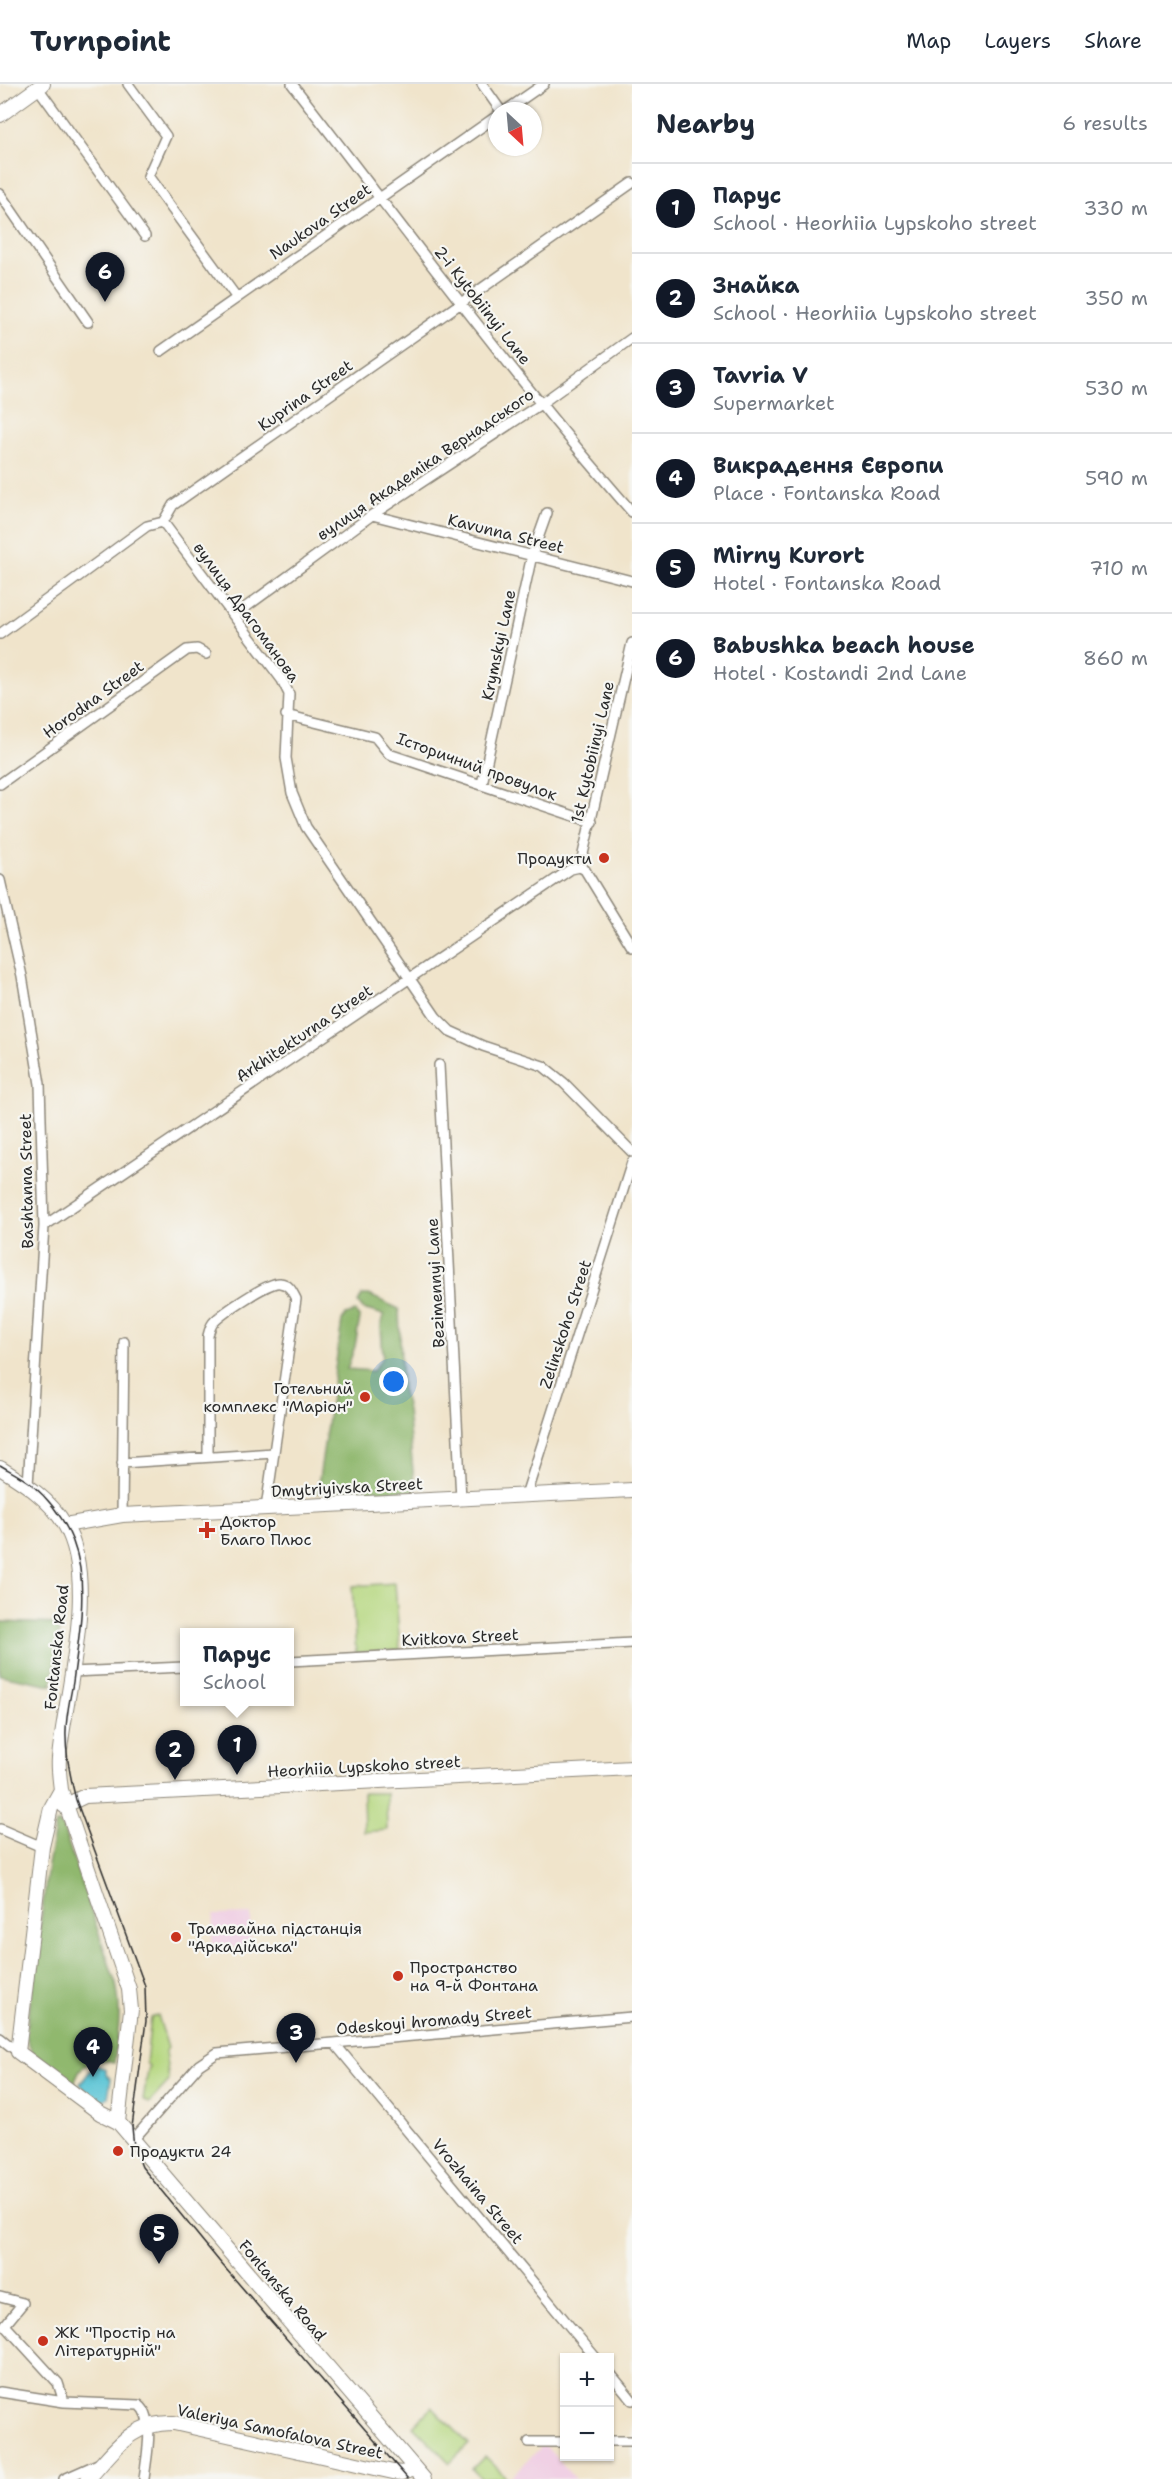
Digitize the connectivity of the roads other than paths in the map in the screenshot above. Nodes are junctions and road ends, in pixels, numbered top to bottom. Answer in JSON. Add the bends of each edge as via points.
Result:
{"nodes":[{"id":1,"x":128,"y":84,"type":"edge"},
{"id":2,"x":292,"y":84,"type":"edge"},
{"id":3,"x":482,"y":84,"type":"edge"},
{"id":4,"x":544,"y":84,"type":"edge"},
{"id":5,"x":41,"y":86,"type":"edge"},
{"id":6,"x":496,"y":102,"type":"edge"},
{"id":7,"x":517,"y":102,"type":"edge"},
{"id":8,"x":0,"y":115,"type":"edge"},
{"id":9,"x":488,"y":122,"type":"edge"},
{"id":10,"x":632,"y":183,"type":"edge"},
{"id":11,"x":0,"y":194,"type":"edge"},
{"id":12,"x":380,"y":197,"type":"junction"},
{"id":13,"x":145,"y":236,"type":"dead end"},
{"id":14,"x":237,"y":298,"type":"junction"},
{"id":15,"x":462,"y":304,"type":"junction"},
{"id":16,"x":88,"y":322,"type":"dead end"},
{"id":17,"x":629,"y":340,"type":"edge"},
{"id":18,"x":161,"y":351,"type":"dead end"},
{"id":19,"x":632,"y":351,"type":"edge"},
{"id":20,"x":542,"y":403,"type":"junction"},
{"id":21,"x":632,"y":512,"type":"edge"},
{"id":22,"x":547,"y":513,"type":"dead end"},
{"id":23,"x":372,"y":515,"type":"junction"},
{"id":24,"x":163,"y":522,"type":"junction"},
{"id":25,"x":532,"y":555,"type":"junction"},
{"id":26,"x":632,"y":581,"type":"edge"},
{"id":27,"x":235,"y":615,"type":"junction"},
{"id":28,"x":0,"y":634,"type":"edge"},
{"id":29,"x":632,"y":643,"type":"edge"},
{"id":30,"x":206,"y":654,"type":"dead end"},
{"id":31,"x":286,"y":715,"type":"junction"},
{"id":32,"x":279,"y":748,"type":"dead end"},
{"id":33,"x":286,"y":758,"type":"junction"},
{"id":34,"x":0,"y":784,"type":"edge"},
{"id":35,"x":482,"y":784,"type":"junction"},
{"id":36,"x":592,"y":822,"type":"junction"},
{"id":37,"x":580,"y":867,"type":"junction"},
{"id":38,"x":0,"y":880,"type":"edge"},
{"id":39,"x":632,"y":947,"type":"edge"},
{"id":40,"x":410,"y":979,"type":"junction"},
{"id":41,"x":439,"y":1065,"type":"dead end"},
{"id":42,"x":632,"y":1152,"type":"edge"},
{"id":43,"x":632,"y":1162,"type":"edge"},
{"id":44,"x":44,"y":1226,"type":"junction"},
{"id":45,"x":124,"y":1342,"type":"dead end"},
{"id":46,"x":273,"y":1453,"type":"junction"},
{"id":47,"x":208,"y":1457,"type":"junction"},
{"id":48,"x":123,"y":1463,"type":"junction"},
{"id":49,"x":0,"y":1468,"type":"edge"},
{"id":50,"x":28,"y":1485,"type":"junction"},
{"id":51,"x":632,"y":1490,"type":"edge"},
{"id":52,"x":526,"y":1495,"type":"junction"},
{"id":53,"x":461,"y":1498,"type":"junction"},
{"id":54,"x":266,"y":1508,"type":"junction"},
{"id":55,"x":122,"y":1515,"type":"junction"},
{"id":56,"x":65,"y":1525,"type":"junction"},
{"id":57,"x":632,"y":1643,"type":"edge"},
{"id":58,"x":294,"y":1661,"type":"edge"},
{"id":59,"x":180,"y":1667,"type":"edge"},
{"id":60,"x":72,"y":1672,"type":"junction"},
{"id":61,"x":632,"y":1768,"type":"edge"},
{"id":62,"x":61,"y":1810,"type":"junction"},
{"id":63,"x":0,"y":1829,"type":"edge"},
{"id":64,"x":42,"y":1847,"type":"junction"},
{"id":65,"x":632,"y":2017,"type":"edge"},
{"id":66,"x":0,"y":2038,"type":"edge"},
{"id":67,"x":335,"y":2044,"type":"junction"},
{"id":68,"x":18,"y":2052,"type":"junction"},
{"id":69,"x":118,"y":2122,"type":"junction"},
{"id":70,"x":133,"y":2140,"type":"junction"},
{"id":71,"x":0,"y":2296,"type":"edge"},
{"id":72,"x":593,"y":2353,"type":"edge"},
{"id":73,"x":614,"y":2379,"type":"edge"},
{"id":74,"x":0,"y":2392,"type":"edge"},
{"id":75,"x":632,"y":2400,"type":"edge"},
{"id":76,"x":64,"y":2402,"type":"junction"},
{"id":77,"x":149,"y":2425,"type":"junction"},
{"id":78,"x":614,"y":2441,"type":"edge"},
{"id":79,"x":632,"y":2441,"type":"edge"},
{"id":80,"x":529,"y":2442,"type":"dead end"},
{"id":81,"x":560,"y":2442,"type":"edge"},
{"id":82,"x":105,"y":2461,"type":"junction"},
{"id":83,"x":420,"y":2474,"type":"edge"},
{"id":84,"x":64,"y":2479,"type":"edge"},
{"id":85,"x":88,"y":2479,"type":"edge"},
{"id":86,"x":144,"y":2479,"type":"edge"}],
"edges":[{"from":1,"to":14,"type":"street","via":[[166,136],[148,176]]},
{"from":2,"to":12,"type":"street","name":"2-i Kytobiinyi Lane"},
{"from":3,"to":6,"type":"street"},
{"from":4,"to":7,"type":"street"},
{"from":5,"to":8,"type":"street"},
{"from":5,"to":13,"type":"street"},
{"from":9,"to":12,"type":"street","name":"Naukova Street"},
{"from":10,"to":15,"type":"street","name":"Kuprina Street"},
{"from":11,"to":16,"type":"street"},
{"from":12,"to":14,"type":"street","name":"Naukova Street"},
{"from":12,"to":15,"type":"street","name":"2-i Kytobiinyi Lane"},
{"from":14,"to":18,"type":"street","name":"Naukova Street"},
{"from":15,"to":20,"type":"street","name":"2-i Kytobiinyi Lane"},
{"from":15,"to":24,"type":"street","name":"Kuprina Street","via":[[173,506]]},
{"from":17,"to":19,"type":"street"},
{"from":17,"to":20,"type":"street","name":"вулиця Академіка Вернадського"},
{"from":20,"to":21,"type":"street","name":"2-i Kytobiinyi Lane"},
{"from":20,"to":23,"type":"street","name":"вулиця Академіка Вернадського"},
{"from":22,"to":25,"type":"street","name":"Krymskyi Lane"},
{"from":23,"to":25,"type":"street","name":"Kavunna Street"},
{"from":23,"to":27,"type":"street","name":"вулиця Академіка Вернадського"},
{"from":24,"to":27,"type":"street","name":"вулиця Драгоманова"},
{"from":24,"to":28,"type":"street","name":"Kuprina Street","via":[[147,526]]},
{"from":25,"to":26,"type":"street","name":"Kavunna Street"},
{"from":25,"to":35,"type":"street","name":"Krymskyi Lane"},
{"from":27,"to":31,"type":"street","name":"вулиця Драгоманова","via":[[282,680],[289,694]]},
{"from":29,"to":36,"type":"street","name":"1st Kytobiinyi Lane"},
{"from":30,"to":34,"type":"street","name":"Horodna Street","via":[[197,649],[187,650]]},
{"from":31,"to":33,"type":"street","name":"вулиця Драгоманова"},
{"from":31,"to":35,"type":"street","name":"Історичний провулок","via":[[375,737],[389,754]]},
{"from":32,"to":33,"type":"street"},
{"from":33,"to":40,"type":"street","name":"вулиця Драгоманова","via":[[292,793],[306,827]]},
{"from":35,"to":36,"type":"street","name":"Історичний провулок"},
{"from":36,"to":37,"type":"street","name":"1st Kytobiinyi Lane"},
{"from":37,"to":39,"type":"street"},
{"from":37,"to":40,"type":"street","name":"Arkhitekturna Street"},
{"from":38,"to":44,"type":"street","name":"Bashtanna Street","via":[[22,976],[40,1084]]},
{"from":40,"to":42,"type":"street","name":"вулиця Драгоманова","via":[[450,1031],[543,1066]]},
{"from":40,"to":44,"type":"street","name":"Arkhitekturna Street"},
{"from":41,"to":53,"type":"street","name":"Bezimennyi Lane"},
{"from":43,"to":52,"type":"street","name":"Zelinskoho Street"},
{"from":44,"to":50,"type":"street","name":"Bashtanna Street"},
{"from":45,"to":48,"type":"street"},
{"from":46,"to":47,"type":"street"},
{"from":46,"to":47,"type":"street","via":[[296,1299],[290,1287],[274,1282],[210,1327]]},
{"from":46,"to":54,"type":"street"},
{"from":47,"to":48,"type":"street"},
{"from":48,"to":55,"type":"street"},
{"from":49,"to":50,"type":"street","name":"Fontanska Road"},
{"from":50,"to":56,"type":"street","name":"Fontanska Road"},
{"from":51,"to":52,"type":"street","name":"Dmytriyivska Street"},
{"from":52,"to":53,"type":"street","name":"Dmytriyivska Street"},
{"from":53,"to":54,"type":"street","name":"Dmytriyivska Street"},
{"from":54,"to":55,"type":"street","name":"Dmytriyivska Street"},
{"from":55,"to":56,"type":"street","name":"Dmytriyivska Street"},
{"from":56,"to":60,"type":"street","name":"Fontanska Road","via":[[78,1565],[80,1590]]},
{"from":57,"to":58,"type":"street","name":"Kvitkova Street"},
{"from":59,"to":60,"type":"street"},
{"from":60,"to":62,"type":"street","name":"Fontanska Road","via":[[59,1760]]},
{"from":61,"to":62,"type":"street","name":"Heorhiia Lypskoho street","via":[[85,1796]]},
{"from":62,"to":64,"type":"street","name":"Fontanska Road"},
{"from":62,"to":69,"type":"street","via":[[129,1989],[131,2010]]},
{"from":63,"to":64,"type":"street"},
{"from":64,"to":68,"type":"street","name":"Fontanska Road"},
{"from":65,"to":67,"type":"street","name":"Odeskoyi hromady Street"},
{"from":66,"to":68,"type":"street"},
{"from":67,"to":70,"type":"street","name":"Odeskoyi hromady Street","via":[[217,2053],[198,2065]]},
{"from":67,"to":72,"type":"street","name":"Vrozhaina Street"},
{"from":68,"to":69,"type":"street","name":"Fontanska Road","via":[[100,2114]]},
{"from":69,"to":70,"type":"street","name":"Fontanska Road"},
{"from":70,"to":83,"type":"street","name":"Fontanska Road"},
{"from":71,"to":76,"type":"street","via":[[23,2303],[5,2325],[58,2384]]},
{"from":73,"to":75,"type":"street"},
{"from":74,"to":76,"type":"street"},
{"from":76,"to":77,"type":"street","via":[[139,2405],[148,2415]]},
{"from":77,"to":82,"type":"street","via":[[131,2433]]},
{"from":77,"to":83,"type":"street","name":"Valeriya Samofalova Street","via":[[174,2423],[393,2472]]},
{"from":77,"to":86,"type":"street"},
{"from":78,"to":79,"type":"street"},
{"from":80,"to":81,"type":"street"},
{"from":82,"to":84,"type":"street"},
{"from":82,"to":85,"type":"street"}]}
